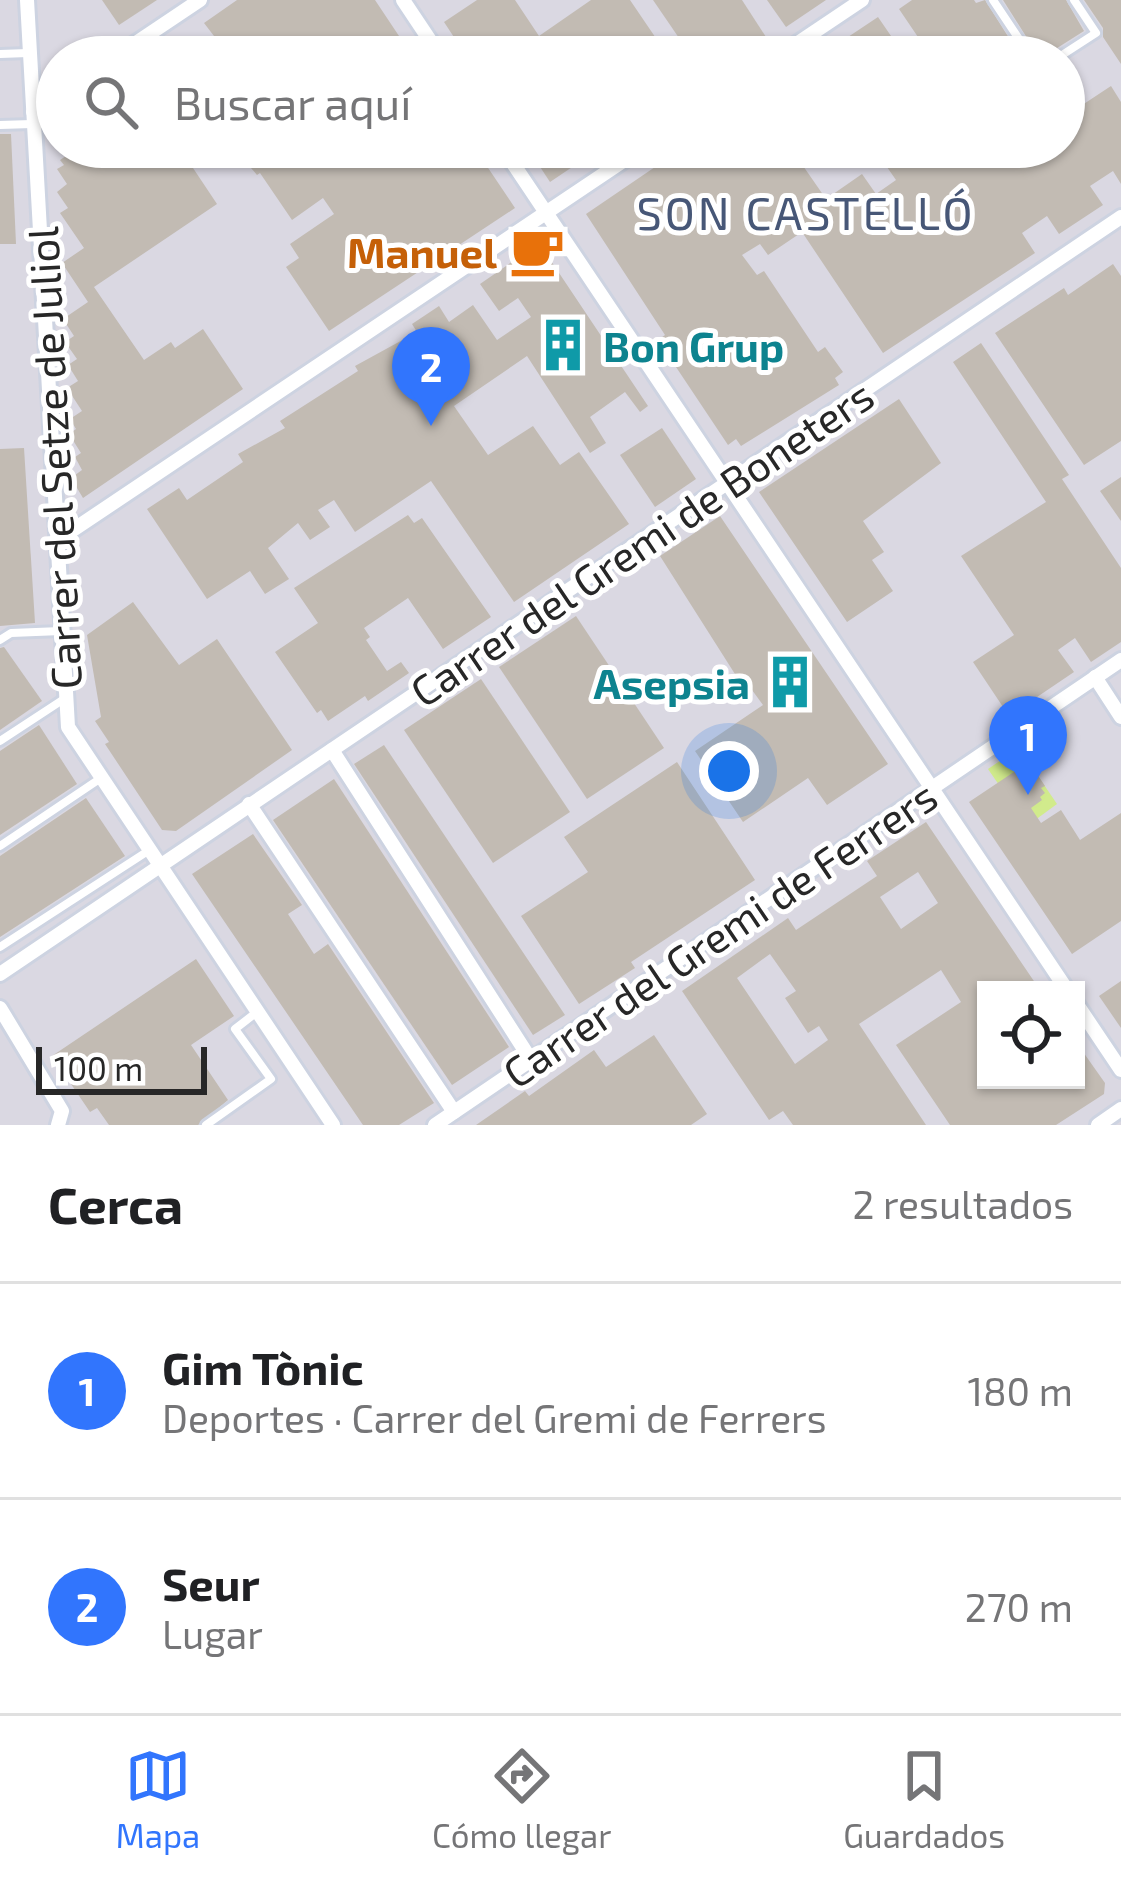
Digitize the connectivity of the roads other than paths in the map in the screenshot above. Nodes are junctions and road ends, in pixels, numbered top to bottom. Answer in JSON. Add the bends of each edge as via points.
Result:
{"nodes":[{"id":1,"x":27,"y":0,"type":"edge"},
{"id":2,"x":200,"y":0,"type":"edge"},
{"id":3,"x":403,"y":0,"type":"edge"},
{"id":4,"x":862,"y":0,"type":"edge"},
{"id":5,"x":993,"y":0,"type":"edge"},
{"id":6,"x":1074,"y":0,"type":"edge"},
{"id":7,"x":146,"y":36,"type":"edge"},
{"id":8,"x":427,"y":36,"type":"edge"},
{"id":9,"x":808,"y":36,"type":"edge"},
{"id":10,"x":1017,"y":36,"type":"edge"},
{"id":11,"x":1085,"y":40,"type":"edge"},
{"id":12,"x":30,"y":53,"type":"junction"},
{"id":13,"x":0,"y":55,"type":"edge"},
{"id":14,"x":34,"y":118,"type":"junction"},
{"id":15,"x":0,"y":125,"type":"edge"},
{"id":16,"x":36,"y":158,"type":"edge"},
{"id":17,"x":36,"y":168,"type":"edge"},
{"id":18,"x":516,"y":168,"type":"edge"},
{"id":19,"x":611,"y":168,"type":"edge"},
{"id":20,"x":546,"y":213,"type":"junction"},
{"id":21,"x":1121,"y":218,"type":"edge"},
{"id":22,"x":728,"y":485,"type":"junction"},
{"id":23,"x":55,"y":542,"type":"junction"},
{"id":24,"x":61,"y":631,"type":"junction"},
{"id":25,"x":0,"y":640,"type":"edge"},
{"id":26,"x":1121,"y":660,"type":"edge"},
{"id":27,"x":1095,"y":677,"type":"junction"},
{"id":28,"x":66,"y":698,"type":"junction"},
{"id":29,"x":1121,"y":717,"type":"edge"},
{"id":30,"x":0,"y":741,"type":"edge"},
{"id":31,"x":332,"y":750,"type":"junction"},
{"id":32,"x":101,"y":778,"type":"junction"},
{"id":33,"x":932,"y":789,"type":"junction"},
{"id":34,"x":250,"y":804,"type":"junction"},
{"id":35,"x":0,"y":846,"type":"edge"},
{"id":36,"x":148,"y":850,"type":"junction"},
{"id":37,"x":161,"y":868,"type":"junction"},
{"id":38,"x":0,"y":947,"type":"edge"},
{"id":39,"x":0,"y":974,"type":"edge"},
{"id":40,"x":1061,"y":981,"type":"edge"},
{"id":41,"x":0,"y":1008,"type":"edge"},
{"id":42,"x":257,"y":1012,"type":"junction"},
{"id":43,"x":1085,"y":1016,"type":"edge"},
{"id":44,"x":531,"y":1060,"type":"junction"},
{"id":45,"x":1121,"y":1070,"type":"edge"},
{"id":46,"x":1121,"y":1109,"type":"edge"},
{"id":47,"x":454,"y":1112,"type":"junction"},
{"id":48,"x":58,"y":1125,"type":"edge"},
{"id":49,"x":206,"y":1125,"type":"edge"},
{"id":50,"x":333,"y":1125,"type":"edge"},
{"id":51,"x":435,"y":1125,"type":"edge"},
{"id":52,"x":1098,"y":1125,"type":"edge"}],
"edges":[{"from":1,"to":12,"type":"street","name":"Carrer del Setze de Juliol"},
{"from":2,"to":7,"type":"street"},
{"from":3,"to":8,"type":"street"},
{"from":4,"to":9,"type":"street"},
{"from":5,"to":10,"type":"lane"},
{"from":6,"to":11,"type":"lane","via":[[1096,33]]},
{"from":12,"to":13,"type":"lane"},
{"from":12,"to":14,"type":"street","name":"Carrer del Setze de Juliol"},
{"from":14,"to":15,"type":"lane"},
{"from":14,"to":16,"type":"street","name":"Carrer del Setze de Juliol"},
{"from":17,"to":23,"type":"street","name":"Carrer del Setze de Juliol"},
{"from":18,"to":20,"type":"street"},
{"from":19,"to":20,"type":"street"},
{"from":20,"to":22,"type":"street"},
{"from":20,"to":23,"type":"street"},
{"from":21,"to":22,"type":"street","name":"Carrer del Gremi de Boneters"},
{"from":22,"to":31,"type":"street","name":"Carrer del Gremi de Boneters"},
{"from":22,"to":33,"type":"street"},
{"from":23,"to":24,"type":"street","name":"Carrer del Setze de Juliol"},
{"from":24,"to":25,"type":"lane"},
{"from":24,"to":28,"type":"street","name":"Carrer del Setze de Juliol"},
{"from":26,"to":27,"type":"street","name":"Carrer del Gremi de Ferrers"},
{"from":27,"to":29,"type":"street"},
{"from":27,"to":33,"type":"street","name":"Carrer del Gremi de Ferrers"},
{"from":28,"to":30,"type":"lane"},
{"from":28,"to":32,"type":"street","name":"Carrer del Setze de Juliol","via":[[68,727]]},
{"from":31,"to":34,"type":"street","name":"Carrer del Gremi de Boneters"},
{"from":31,"to":44,"type":"street"},
{"from":32,"to":35,"type":"lane"},
{"from":32,"to":36,"type":"street","name":"Carrer del Setze de Juliol"},
{"from":33,"to":40,"type":"street"},
{"from":33,"to":44,"type":"street","name":"Carrer del Gremi de Ferrers"},
{"from":34,"to":37,"type":"street","name":"Carrer del Gremi de Boneters"},
{"from":34,"to":47,"type":"street"},
{"from":36,"to":37,"type":"street","name":"Carrer del Setze de Juliol"},
{"from":36,"to":38,"type":"lane"},
{"from":37,"to":39,"type":"street","name":"Carrer del Gremi de Boneters"},
{"from":37,"to":42,"type":"street","name":"Carrer del Setze de Juliol"},
{"from":41,"to":48,"type":"street","via":[[62,1111]]},
{"from":42,"to":49,"type":"lane","via":[[235,1029],[271,1079]]},
{"from":42,"to":50,"type":"street","name":"Carrer del Setze de Juliol"},
{"from":43,"to":45,"type":"street"},
{"from":44,"to":47,"type":"street","name":"Carrer del Gremi de Ferrers"},
{"from":46,"to":52,"type":"street"},
{"from":47,"to":51,"type":"street","name":"Carrer del Gremi de Ferrers"}]}
